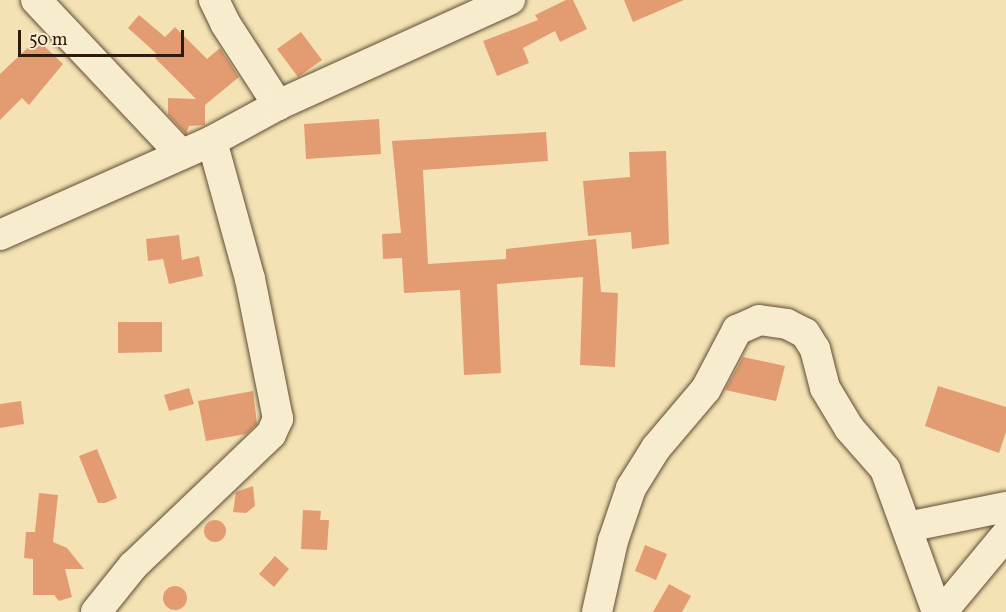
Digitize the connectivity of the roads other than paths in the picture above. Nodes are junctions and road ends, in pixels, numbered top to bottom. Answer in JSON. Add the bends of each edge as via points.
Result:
{"nodes":[{"id":1,"x":36,"y":0,"type":"edge"},
{"id":2,"x":214,"y":0,"type":"edge"},
{"id":3,"x":510,"y":0,"type":"edge"},
{"id":4,"x":278,"y":105,"type":"junction"},
{"id":5,"x":212,"y":141,"type":"junction"},
{"id":6,"x":181,"y":154,"type":"junction"},
{"id":7,"x":0,"y":235,"type":"edge"},
{"id":8,"x":1006,"y":507,"type":"edge"},
{"id":9,"x":907,"y":527,"type":"junction"},
{"id":10,"x":1006,"y":535,"type":"edge"},
{"id":11,"x":96,"y":612,"type":"edge"},
{"id":12,"x":597,"y":612,"type":"edge"},
{"id":13,"x":937,"y":612,"type":"edge"},
{"id":14,"x":942,"y":612,"type":"edge"}],
"edges":[{"from":1,"to":6,"type":"street"},
{"from":2,"to":4,"type":"street"},
{"from":3,"to":4,"type":"street"},
{"from":4,"to":5,"type":"street"},
{"from":5,"to":6,"type":"street"},
{"from":5,"to":11,"type":"street","via":[[250,279],[278,419],[272,434],[133,566]]},
{"from":6,"to":7,"type":"street"},
{"from":8,"to":9,"type":"street"},
{"from":9,"to":12,"type":"street","via":[[885,469],[849,428],[825,388],[815,349],[805,333],[787,324],[746,322],[728,342],[706,389],[656,448],[631,488],[613,541]]},
{"from":9,"to":13,"type":"street"},
{"from":10,"to":14,"type":"street"}]}
